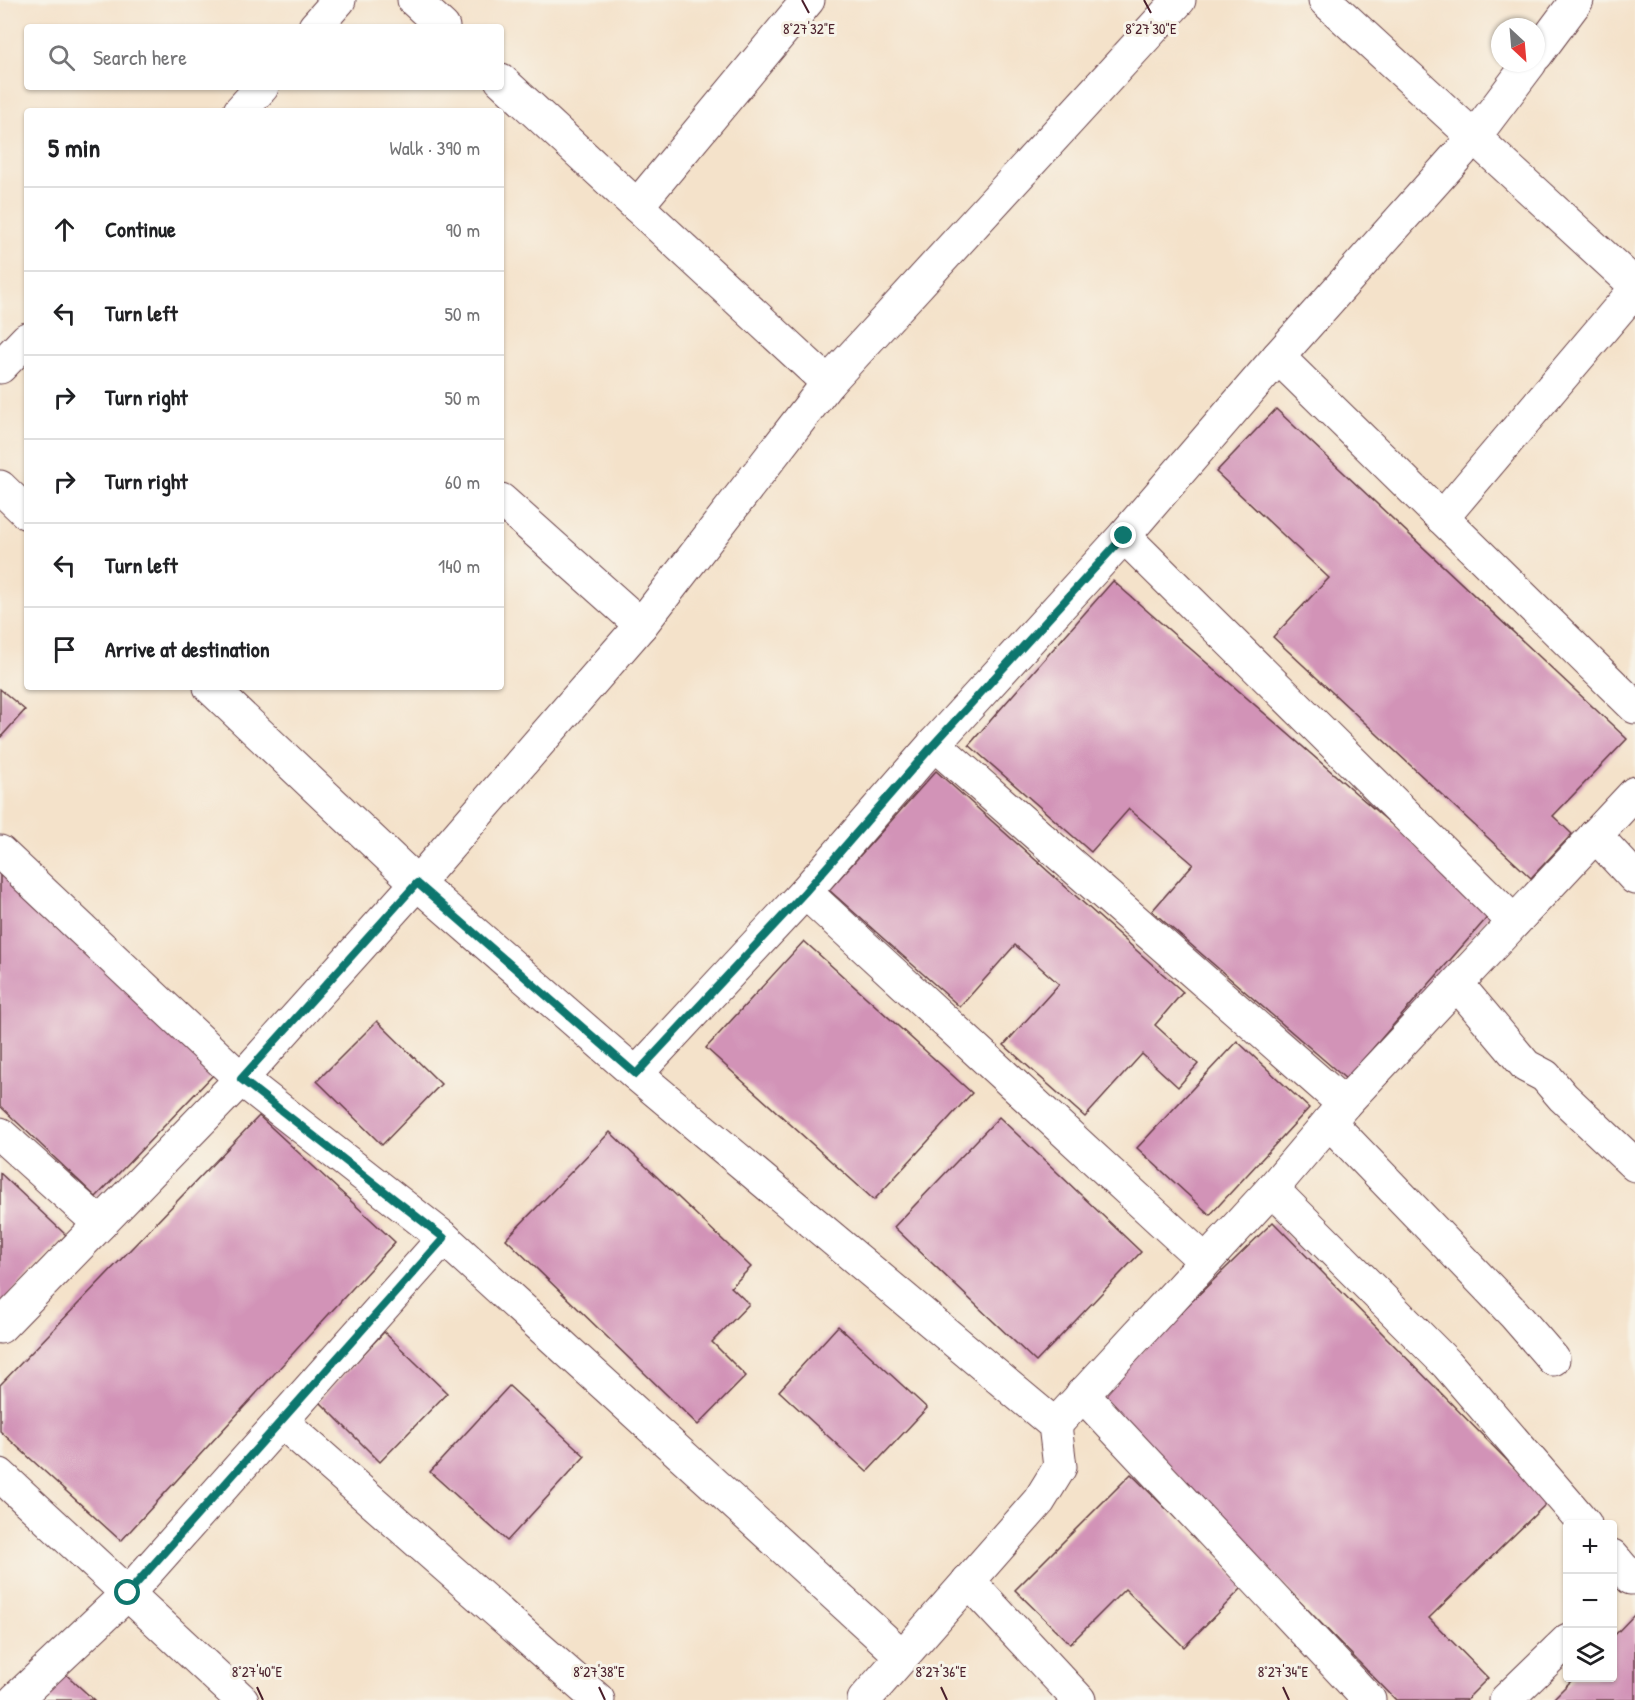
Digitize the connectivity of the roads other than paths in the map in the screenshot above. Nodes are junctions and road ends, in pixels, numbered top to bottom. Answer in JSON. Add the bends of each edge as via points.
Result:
{"nodes":[{"id":1,"x":339,"y":0,"type":"edge"},
{"id":2,"x":414,"y":0,"type":"edge"},
{"id":3,"x":808,"y":0,"type":"edge"},
{"id":4,"x":1179,"y":0,"type":"edge"},
{"id":5,"x":1325,"y":0,"type":"edge"},
{"id":6,"x":1577,"y":0,"type":"edge"},
{"id":7,"x":318,"y":24,"type":"edge"},
{"id":8,"x":440,"y":24,"type":"edge"},
{"id":9,"x":1545,"y":43,"type":"edge"},
{"id":10,"x":1523,"y":72,"type":"edge"},
{"id":11,"x":504,"y":83,"type":"edge"},
{"id":12,"x":259,"y":90,"type":"edge"},
{"id":13,"x":243,"y":108,"type":"edge"},
{"id":14,"x":1475,"y":136,"type":"junction"},
{"id":15,"x":637,"y":206,"type":"junction"},
{"id":16,"x":1635,"y":285,"type":"edge"},
{"id":17,"x":1635,"y":290,"type":"edge"},
{"id":18,"x":24,"y":342,"type":"edge"},
{"id":19,"x":1278,"y":357,"type":"junction"},
{"id":20,"x":0,"y":367,"type":"edge"},
{"id":21,"x":828,"y":383,"type":"junction"},
{"id":22,"x":0,"y":488,"type":"edge"},
{"id":23,"x":504,"y":503,"type":"edge"},
{"id":24,"x":24,"y":510,"type":"edge"},
{"id":25,"x":1442,"y":518,"type":"junction"},
{"id":26,"x":1124,"y":536,"type":"junction"},
{"id":27,"x":641,"y":625,"type":"junction"},
{"id":28,"x":213,"y":690,"type":"edge"},
{"id":29,"x":1635,"y":707,"type":"edge"},
{"id":30,"x":934,"y":744,"type":"junction"},
{"id":31,"x":1635,"y":793,"type":"edge"},
{"id":32,"x":1595,"y":835,"type":"junction"},
{"id":33,"x":0,"y":852,"type":"edge"},
{"id":34,"x":1635,"y":878,"type":"edge"},
{"id":35,"x":417,"y":883,"type":"junction"},
{"id":36,"x":805,"y":892,"type":"junction"},
{"id":37,"x":1514,"y":922,"type":"junction"},
{"id":38,"x":1457,"y":984,"type":"junction"},
{"id":39,"x":636,"y":1074,"type":"junction"},
{"id":40,"x":241,"y":1079,"type":"junction"},
{"id":41,"x":1336,"y":1113,"type":"junction"},
{"id":42,"x":0,"y":1134,"type":"edge"},
{"id":43,"x":1635,"y":1165,"type":"edge"},
{"id":44,"x":1272,"y":1189,"type":"junction"},
{"id":45,"x":100,"y":1224,"type":"junction"},
{"id":46,"x":444,"y":1238,"type":"junction"},
{"id":47,"x":1204,"y":1260,"type":"junction"},
{"id":48,"x":0,"y":1327,"type":"edge"},
{"id":49,"x":1553,"y":1359,"type":"dead end"},
{"id":50,"x":1083,"y":1394,"type":"junction"},
{"id":51,"x":281,"y":1421,"type":"junction"},
{"id":52,"x":1055,"y":1425,"type":"junction"},
{"id":53,"x":0,"y":1475,"type":"edge"},
{"id":54,"x":1582,"y":1520,"type":"edge"},
{"id":55,"x":968,"y":1581,"type":"junction"},
{"id":56,"x":128,"y":1593,"type":"junction"},
{"id":57,"x":1563,"y":1645,"type":"edge"},
{"id":58,"x":902,"y":1656,"type":"junction"},
{"id":59,"x":15,"y":1700,"type":"edge"},
{"id":60,"x":242,"y":1700,"type":"edge"},
{"id":61,"x":598,"y":1700,"type":"edge"},
{"id":62,"x":864,"y":1700,"type":"edge"},
{"id":63,"x":1079,"y":1700,"type":"edge"},
{"id":64,"x":1369,"y":1700,"type":"edge"},
{"id":65,"x":1506,"y":1700,"type":"edge"}],
"edges":[{"from":1,"to":7,"type":"street"},
{"from":2,"to":8,"type":"street"},
{"from":3,"to":15,"type":"street"},
{"from":4,"to":21,"type":"street"},
{"from":5,"to":14,"type":"street"},
{"from":6,"to":9,"type":"street"},
{"from":10,"to":14,"type":"street"},
{"from":11,"to":15,"type":"street"},
{"from":12,"to":13,"type":"street"},
{"from":14,"to":16,"type":"street"},
{"from":14,"to":19,"type":"street"},
{"from":15,"to":21,"type":"street"},
{"from":17,"to":25,"type":"street"},
{"from":18,"to":20,"type":"street"},
{"from":19,"to":25,"type":"street"},
{"from":19,"to":26,"type":"street"},
{"from":21,"to":27,"type":"street"},
{"from":22,"to":24,"type":"street"},
{"from":23,"to":27,"type":"street"},
{"from":25,"to":29,"type":"street"},
{"from":26,"to":30,"type":"street"},
{"from":26,"to":37,"type":"street"},
{"from":27,"to":35,"type":"street"},
{"from":28,"to":35,"type":"street"},
{"from":30,"to":36,"type":"street"},
{"from":30,"to":41,"type":"street"},
{"from":31,"to":32,"type":"street"},
{"from":32,"to":34,"type":"street"},
{"from":32,"to":37,"type":"street"},
{"from":33,"to":40,"type":"street"},
{"from":35,"to":39,"type":"street"},
{"from":35,"to":40,"type":"street"},
{"from":36,"to":39,"type":"street"},
{"from":36,"to":47,"type":"street"},
{"from":37,"to":38,"type":"street"},
{"from":38,"to":41,"type":"street"},
{"from":38,"to":43,"type":"street","via":[[1526,1066],[1545,1076]]},
{"from":39,"to":52,"type":"street"},
{"from":40,"to":45,"type":"street"},
{"from":40,"to":46,"type":"street"},
{"from":41,"to":44,"type":"street"},
{"from":41,"to":49,"type":"street"},
{"from":42,"to":45,"type":"street"},
{"from":44,"to":47,"type":"street"},
{"from":44,"to":54,"type":"street","via":[[1447,1364]]},
{"from":45,"to":48,"type":"street"},
{"from":46,"to":51,"type":"street"},
{"from":46,"to":58,"type":"street"},
{"from":47,"to":50,"type":"street"},
{"from":50,"to":52,"type":"street"},
{"from":50,"to":64,"type":"street"},
{"from":51,"to":56,"type":"street"},
{"from":51,"to":61,"type":"street"},
{"from":52,"to":55,"type":"street","via":[[1060,1467],[1039,1501]]},
{"from":53,"to":56,"type":"street"},
{"from":55,"to":58,"type":"street"},
{"from":55,"to":63,"type":"street"},
{"from":56,"to":59,"type":"street"},
{"from":56,"to":60,"type":"street"},
{"from":57,"to":65,"type":"street"},
{"from":58,"to":62,"type":"street"}]}
